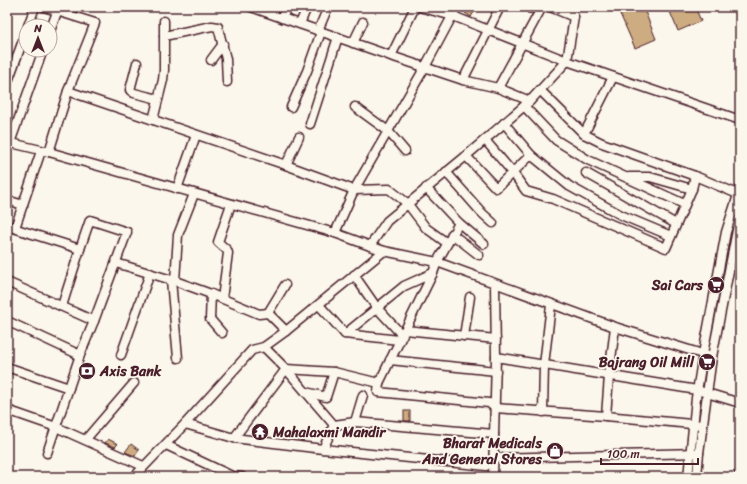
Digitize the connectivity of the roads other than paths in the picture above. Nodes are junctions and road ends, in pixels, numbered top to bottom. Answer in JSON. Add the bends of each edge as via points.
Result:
{"nodes":[{"id":1,"x":35,"y":7,"type":"edge"},
{"id":2,"x":44,"y":7,"type":"edge"},
{"id":3,"x":251,"y":7,"type":"edge"},
{"id":4,"x":286,"y":7,"type":"edge"},
{"id":5,"x":307,"y":7,"type":"edge"},
{"id":6,"x":328,"y":7,"type":"edge"},
{"id":7,"x":415,"y":7,"type":"edge"},
{"id":8,"x":419,"y":7,"type":"edge"},
{"id":9,"x":457,"y":7,"type":"edge"},
{"id":10,"x":500,"y":7,"type":"edge"},
{"id":11,"x":542,"y":7,"type":"edge"},
{"id":12,"x":550,"y":7,"type":"edge"},
{"id":13,"x":570,"y":7,"type":"edge"},
{"id":14,"x":266,"y":9,"type":"edge"},
{"id":15,"x":57,"y":12,"type":"junction"},
{"id":16,"x":453,"y":16,"type":"junction"},
{"id":17,"x":574,"y":17,"type":"junction"},
{"id":18,"x":31,"y":18,"type":"edge"},
{"id":19,"x":55,"y":18,"type":"edge"},
{"id":20,"x":282,"y":18,"type":"junction"},
{"id":21,"x":164,"y":20,"type":"dead end"},
{"id":22,"x":363,"y":22,"type":"dead end"},
{"id":23,"x":300,"y":24,"type":"junction"},
{"id":24,"x":488,"y":29,"type":"junction"},
{"id":25,"x":320,"y":31,"type":"junction"},
{"id":26,"x":164,"y":36,"type":"junction"},
{"id":27,"x":338,"y":37,"type":"junction"},
{"id":28,"x":353,"y":43,"type":"junction"},
{"id":29,"x":523,"y":43,"type":"junction"},
{"id":30,"x":223,"y":44,"type":"junction"},
{"id":31,"x":18,"y":54,"type":"edge"},
{"id":32,"x":391,"y":56,"type":"junction"},
{"id":33,"x":40,"y":58,"type":"edge"},
{"id":34,"x":211,"y":60,"type":"dead end"},
{"id":35,"x":567,"y":61,"type":"junction"},
{"id":36,"x":137,"y":63,"type":"dead end"},
{"id":37,"x":425,"y":67,"type":"junction"},
{"id":38,"x":613,"y":77,"type":"junction"},
{"id":39,"x":464,"y":80,"type":"junction"},
{"id":40,"x":227,"y":82,"type":"dead end"},
{"id":41,"x":7,"y":84,"type":"edge"},
{"id":42,"x":498,"y":88,"type":"junction"},
{"id":43,"x":540,"y":90,"type":"junction"},
{"id":44,"x":68,"y":91,"type":"junction"},
{"id":45,"x":158,"y":99,"type":"junction"},
{"id":46,"x":527,"y":103,"type":"junction"},
{"id":47,"x":291,"y":107,"type":"dead end"},
{"id":48,"x":355,"y":107,"type":"dead end"},
{"id":49,"x":153,"y":120,"type":"junction"},
{"id":50,"x":740,"y":120,"type":"edge"},
{"id":51,"x":504,"y":123,"type":"junction"},
{"id":52,"x":310,"y":124,"type":"dead end"},
{"id":53,"x":388,"y":131,"type":"junction"},
{"id":54,"x":584,"y":134,"type":"junction"},
{"id":55,"x":196,"y":135,"type":"junction"},
{"id":56,"x":299,"y":136,"type":"dead end"},
{"id":57,"x":485,"y":140,"type":"junction"},
{"id":58,"x":8,"y":142,"type":"edge"},
{"id":59,"x":41,"y":151,"type":"junction"},
{"id":60,"x":405,"y":151,"type":"dead end"},
{"id":61,"x":50,"y":152,"type":"junction"},
{"id":62,"x":531,"y":155,"type":"junction"},
{"id":63,"x":466,"y":156,"type":"junction"},
{"id":64,"x":286,"y":165,"type":"junction"},
{"id":65,"x":446,"y":172,"type":"junction"},
{"id":66,"x":513,"y":173,"type":"junction"},
{"id":67,"x":586,"y":173,"type":"dead end"},
{"id":68,"x":695,"y":176,"type":"junction"},
{"id":69,"x":624,"y":177,"type":"junction"},
{"id":70,"x":426,"y":188,"type":"junction"},
{"id":71,"x":177,"y":189,"type":"junction"},
{"id":72,"x":692,"y":189,"type":"junction"},
{"id":73,"x":354,"y":190,"type":"junction"},
{"id":74,"x":739,"y":193,"type":"edge"},
{"id":75,"x":194,"y":194,"type":"junction"},
{"id":76,"x":7,"y":200,"type":"edge"},
{"id":77,"x":407,"y":203,"type":"junction"},
{"id":78,"x":231,"y":204,"type":"junction"},
{"id":79,"x":684,"y":204,"type":"junction"},
{"id":80,"x":23,"y":205,"type":"junction"},
{"id":81,"x":740,"y":215,"type":"edge"},
{"id":82,"x":459,"y":223,"type":"junction"},
{"id":83,"x":493,"y":223,"type":"dead end"},
{"id":84,"x":676,"y":224,"type":"junction"},
{"id":85,"x":11,"y":227,"type":"edge"},
{"id":86,"x":336,"y":233,"type":"junction"},
{"id":87,"x":452,"y":234,"type":"junction"},
{"id":88,"x":671,"y":236,"type":"junction"},
{"id":89,"x":447,"y":243,"type":"junction"},
{"id":90,"x":484,"y":244,"type":"dead end"},
{"id":91,"x":370,"y":246,"type":"junction"},
{"id":92,"x":80,"y":248,"type":"junction"},
{"id":93,"x":384,"y":251,"type":"junction"},
{"id":94,"x":479,"y":255,"type":"dead end"},
{"id":95,"x":437,"y":262,"type":"junction"},
{"id":96,"x":116,"y":263,"type":"junction"},
{"id":97,"x":150,"y":273,"type":"junction"},
{"id":98,"x":433,"y":273,"type":"junction"},
{"id":99,"x":354,"y":275,"type":"junction"},
{"id":100,"x":173,"y":281,"type":"junction"},
{"id":101,"x":7,"y":282,"type":"edge"},
{"id":102,"x":495,"y":284,"type":"junction"},
{"id":103,"x":285,"y":285,"type":"dead end"},
{"id":104,"x":211,"y":294,"type":"junction"},
{"id":105,"x":470,"y":297,"type":"dead end"},
{"id":106,"x":222,"y":299,"type":"junction"},
{"id":107,"x":319,"y":305,"type":"junction"},
{"id":108,"x":551,"y":305,"type":"junction"},
{"id":109,"x":62,"y":306,"type":"junction"},
{"id":110,"x":377,"y":308,"type":"junction"},
{"id":111,"x":268,"y":313,"type":"junction"},
{"id":112,"x":7,"y":321,"type":"edge"},
{"id":113,"x":94,"y":321,"type":"junction"},
{"id":114,"x":615,"y":327,"type":"junction"},
{"id":115,"x":286,"y":331,"type":"junction"},
{"id":116,"x":222,"y":333,"type":"dead end"},
{"id":117,"x":345,"y":334,"type":"junction"},
{"id":118,"x":402,"y":335,"type":"junction"},
{"id":119,"x":464,"y":336,"type":"junction"},
{"id":120,"x":496,"y":339,"type":"junction"},
{"id":121,"x":264,"y":347,"type":"junction"},
{"id":122,"x":80,"y":355,"type":"junction"},
{"id":123,"x":121,"y":355,"type":"dead end"},
{"id":124,"x":707,"y":355,"type":"junction"},
{"id":125,"x":496,"y":357,"type":"junction"},
{"id":126,"x":178,"y":358,"type":"dead end"},
{"id":127,"x":390,"y":360,"type":"junction"},
{"id":128,"x":544,"y":365,"type":"junction"},
{"id":129,"x":7,"y":367,"type":"edge"},
{"id":130,"x":286,"y":369,"type":"junction"},
{"id":131,"x":496,"y":371,"type":"junction"},
{"id":132,"x":334,"y":372,"type":"junction"},
{"id":133,"x":609,"y":376,"type":"junction"},
{"id":134,"x":134,"y":383,"type":"dead end"},
{"id":135,"x":379,"y":383,"type":"junction"},
{"id":136,"x":69,"y":388,"type":"junction"},
{"id":137,"x":697,"y":390,"type":"junction"},
{"id":138,"x":306,"y":392,"type":"junction"},
{"id":139,"x":706,"y":392,"type":"junction"},
{"id":140,"x":363,"y":395,"type":"dead end"},
{"id":141,"x":740,"y":403,"type":"edge"},
{"id":142,"x":495,"y":408,"type":"junction"},
{"id":143,"x":7,"y":410,"type":"edge"},
{"id":144,"x":543,"y":412,"type":"junction"},
{"id":145,"x":606,"y":416,"type":"junction"},
{"id":146,"x":355,"y":422,"type":"junction"},
{"id":147,"x":185,"y":424,"type":"junction"},
{"id":148,"x":694,"y":424,"type":"junction"},
{"id":149,"x":334,"y":425,"type":"junction"},
{"id":150,"x":702,"y":425,"type":"junction"},
{"id":151,"x":56,"y":427,"type":"junction"},
{"id":152,"x":494,"y":434,"type":"junction"},
{"id":153,"x":234,"y":438,"type":"junction"},
{"id":154,"x":86,"y":439,"type":"junction"},
{"id":155,"x":166,"y":445,"type":"junction"},
{"id":156,"x":323,"y":449,"type":"junction"},
{"id":157,"x":48,"y":453,"type":"dead end"},
{"id":158,"x":695,"y":453,"type":"junction"},
{"id":159,"x":494,"y":458,"type":"junction"},
{"id":160,"x":143,"y":466,"type":"junction"},
{"id":161,"x":134,"y":477,"type":"edge"},
{"id":162,"x":242,"y":477,"type":"edge"},
{"id":163,"x":493,"y":477,"type":"edge"},
{"id":164,"x":688,"y":477,"type":"edge"},
{"id":165,"x":697,"y":477,"type":"edge"}],
"edges":[{"from":1,"to":18,"type":"street"},
{"from":2,"to":15,"type":"street"},
{"from":3,"to":14,"type":"street"},
{"from":4,"to":20,"type":"street"},
{"from":5,"to":23,"type":"street"},
{"from":6,"to":25,"type":"street"},
{"from":7,"to":32,"type":"street"},
{"from":8,"to":16,"type":"street"},
{"from":9,"to":16,"type":"street"},
{"from":10,"to":24,"type":"street"},
{"from":11,"to":29,"type":"street"},
{"from":12,"to":17,"type":"street"},
{"from":13,"to":17,"type":"street"},
{"from":14,"to":20,"type":"street"},
{"from":15,"to":19,"type":"street"},
{"from":15,"to":44,"type":"street","via":[[95,23]]},
{"from":16,"to":24,"type":"street"},
{"from":16,"to":37,"type":"street"},
{"from":17,"to":35,"type":"street"},
{"from":20,"to":23,"type":"street"},
{"from":21,"to":26,"type":"street"},
{"from":22,"to":28,"type":"street"},
{"from":23,"to":25,"type":"street"},
{"from":24,"to":29,"type":"street"},
{"from":24,"to":39,"type":"street"},
{"from":25,"to":27,"type":"street"},
{"from":25,"to":47,"type":"street","via":[[307,71]]},
{"from":26,"to":30,"type":"street","via":[[215,25],[219,29]]},
{"from":26,"to":45,"type":"street","via":[[164,70]]},
{"from":27,"to":28,"type":"street"},
{"from":27,"to":52,"type":"street"},
{"from":28,"to":32,"type":"street"},
{"from":29,"to":35,"type":"street"},
{"from":29,"to":42,"type":"street"},
{"from":30,"to":34,"type":"street"},
{"from":30,"to":40,"type":"street"},
{"from":31,"to":41,"type":"street"},
{"from":32,"to":37,"type":"street"},
{"from":33,"to":58,"type":"street"},
{"from":35,"to":38,"type":"street"},
{"from":35,"to":43,"type":"street"},
{"from":36,"to":45,"type":"street","via":[[130,90]]},
{"from":37,"to":39,"type":"street"},
{"from":37,"to":53,"type":"street"},
{"from":38,"to":50,"type":"street"},
{"from":38,"to":54,"type":"street"},
{"from":39,"to":42,"type":"street"},
{"from":42,"to":46,"type":"street"},
{"from":43,"to":46,"type":"street"},
{"from":43,"to":54,"type":"street"},
{"from":44,"to":49,"type":"street"},
{"from":44,"to":61,"type":"street"},
{"from":45,"to":49,"type":"street"},
{"from":46,"to":51,"type":"street"},
{"from":46,"to":69,"type":"street","via":[[556,140],[588,160]]},
{"from":48,"to":53,"type":"street"},
{"from":49,"to":55,"type":"street"},
{"from":51,"to":57,"type":"street"},
{"from":51,"to":62,"type":"street"},
{"from":53,"to":60,"type":"street"},
{"from":53,"to":73,"type":"street"},
{"from":54,"to":68,"type":"street","via":[[602,144]]},
{"from":55,"to":64,"type":"street"},
{"from":55,"to":71,"type":"street"},
{"from":56,"to":64,"type":"street"},
{"from":57,"to":63,"type":"street"},
{"from":57,"to":66,"type":"street"},
{"from":58,"to":59,"type":"street"},
{"from":59,"to":61,"type":"street"},
{"from":59,"to":80,"type":"street"},
{"from":61,"to":71,"type":"street"},
{"from":62,"to":66,"type":"street"},
{"from":62,"to":88,"type":"street","via":[[569,186],[621,215]]},
{"from":63,"to":65,"type":"street"},
{"from":63,"to":66,"type":"street","via":[[496,188]]},
{"from":64,"to":73,"type":"street"},
{"from":65,"to":70,"type":"street"},
{"from":65,"to":83,"type":"street"},
{"from":66,"to":88,"type":"street","via":[[526,191],[554,199],[666,248]]},
{"from":67,"to":84,"type":"street"},
{"from":68,"to":72,"type":"street"},
{"from":68,"to":74,"type":"street"},
{"from":69,"to":72,"type":"street","via":[[650,177]]},
{"from":69,"to":79,"type":"street"},
{"from":70,"to":77,"type":"street"},
{"from":70,"to":82,"type":"street"},
{"from":71,"to":75,"type":"street"},
{"from":72,"to":79,"type":"street"},
{"from":73,"to":77,"type":"street","via":[[389,189]]},
{"from":73,"to":86,"type":"street"},
{"from":74,"to":124,"type":"street","via":[[724,244]]},
{"from":75,"to":78,"type":"street"},
{"from":75,"to":100,"type":"street","via":[[178,235]]},
{"from":76,"to":80,"type":"street"},
{"from":77,"to":89,"type":"street","via":[[426,228]]},
{"from":77,"to":91,"type":"street","via":[[387,221]]},
{"from":78,"to":86,"type":"street"},
{"from":78,"to":106,"type":"street","via":[[218,242],[228,252]]},
{"from":79,"to":84,"type":"street"},
{"from":80,"to":85,"type":"street"},
{"from":81,"to":124,"type":"street"},
{"from":82,"to":87,"type":"street"},
{"from":82,"to":90,"type":"street"},
{"from":84,"to":88,"type":"street"},
{"from":85,"to":92,"type":"street"},
{"from":86,"to":91,"type":"street"},
{"from":87,"to":89,"type":"street"},
{"from":87,"to":94,"type":"street"},
{"from":89,"to":95,"type":"street"},
{"from":91,"to":93,"type":"street"},
{"from":92,"to":96,"type":"street","via":[[90,220],[127,232]]},
{"from":92,"to":109,"type":"street"},
{"from":93,"to":95,"type":"street"},
{"from":93,"to":99,"type":"street"},
{"from":95,"to":98,"type":"street"},
{"from":95,"to":102,"type":"street"},
{"from":96,"to":97,"type":"street"},
{"from":96,"to":113,"type":"street"},
{"from":97,"to":100,"type":"street"},
{"from":97,"to":123,"type":"street"},
{"from":98,"to":110,"type":"street","via":[[404,286]]},
{"from":98,"to":118,"type":"street"},
{"from":99,"to":107,"type":"street"},
{"from":99,"to":110,"type":"street"},
{"from":100,"to":104,"type":"street"},
{"from":100,"to":126,"type":"street"},
{"from":101,"to":109,"type":"street"},
{"from":102,"to":108,"type":"street"},
{"from":102,"to":120,"type":"street"},
{"from":103,"to":111,"type":"street"},
{"from":104,"to":106,"type":"street"},
{"from":104,"to":116,"type":"street","via":[[210,319]]},
{"from":105,"to":119,"type":"street"},
{"from":106,"to":111,"type":"street","via":[[259,314]]},
{"from":107,"to":115,"type":"street"},
{"from":107,"to":117,"type":"street"},
{"from":108,"to":114,"type":"street"},
{"from":108,"to":128,"type":"street"},
{"from":109,"to":113,"type":"street"},
{"from":110,"to":117,"type":"street"},
{"from":110,"to":118,"type":"street"},
{"from":111,"to":115,"type":"street"},
{"from":112,"to":122,"type":"street"},
{"from":113,"to":122,"type":"street"},
{"from":114,"to":124,"type":"street"},
{"from":114,"to":133,"type":"street"},
{"from":115,"to":121,"type":"street"},
{"from":117,"to":118,"type":"street"},
{"from":118,"to":119,"type":"street"},
{"from":118,"to":127,"type":"street"},
{"from":119,"to":120,"type":"street"},
{"from":120,"to":125,"type":"street"},
{"from":121,"to":130,"type":"street"},
{"from":121,"to":147,"type":"street","via":[[252,350]]},
{"from":122,"to":136,"type":"street"},
{"from":124,"to":137,"type":"street"},
{"from":124,"to":139,"type":"street"},
{"from":125,"to":128,"type":"street"},
{"from":125,"to":131,"type":"street"},
{"from":127,"to":131,"type":"street"},
{"from":127,"to":135,"type":"street"},
{"from":128,"to":133,"type":"street"},
{"from":128,"to":144,"type":"street"},
{"from":129,"to":136,"type":"street"},
{"from":130,"to":132,"type":"street"},
{"from":130,"to":138,"type":"street"},
{"from":130,"to":153,"type":"street"},
{"from":131,"to":142,"type":"street"},
{"from":132,"to":135,"type":"street"},
{"from":132,"to":138,"type":"street","via":[[326,397]]},
{"from":133,"to":137,"type":"street"},
{"from":133,"to":145,"type":"street"},
{"from":134,"to":154,"type":"street"},
{"from":135,"to":142,"type":"street","via":[[378,392],[489,403]]},
{"from":136,"to":151,"type":"street"},
{"from":137,"to":139,"type":"street"},
{"from":137,"to":148,"type":"street"},
{"from":138,"to":149,"type":"street"},
{"from":139,"to":141,"type":"street"},
{"from":139,"to":150,"type":"street"},
{"from":140,"to":146,"type":"street"},
{"from":142,"to":144,"type":"street"},
{"from":142,"to":152,"type":"street"},
{"from":143,"to":151,"type":"street"},
{"from":144,"to":145,"type":"street"},
{"from":145,"to":148,"type":"street"},
{"from":146,"to":149,"type":"street"},
{"from":146,"to":152,"type":"street"},
{"from":147,"to":153,"type":"street"},
{"from":147,"to":155,"type":"street"},
{"from":148,"to":150,"type":"street"},
{"from":148,"to":158,"type":"street"},
{"from":149,"to":156,"type":"street"},
{"from":150,"to":158,"type":"street"},
{"from":151,"to":154,"type":"street"},
{"from":151,"to":157,"type":"street"},
{"from":152,"to":159,"type":"street"},
{"from":153,"to":156,"type":"street"},
{"from":154,"to":160,"type":"street"},
{"from":155,"to":160,"type":"street"},
{"from":155,"to":162,"type":"street","via":[[232,476]]},
{"from":156,"to":159,"type":"street","via":[[486,466]]},
{"from":158,"to":159,"type":"street"},
{"from":158,"to":164,"type":"street"},
{"from":158,"to":165,"type":"street"},
{"from":159,"to":163,"type":"street"},
{"from":160,"to":161,"type":"street"}]}
